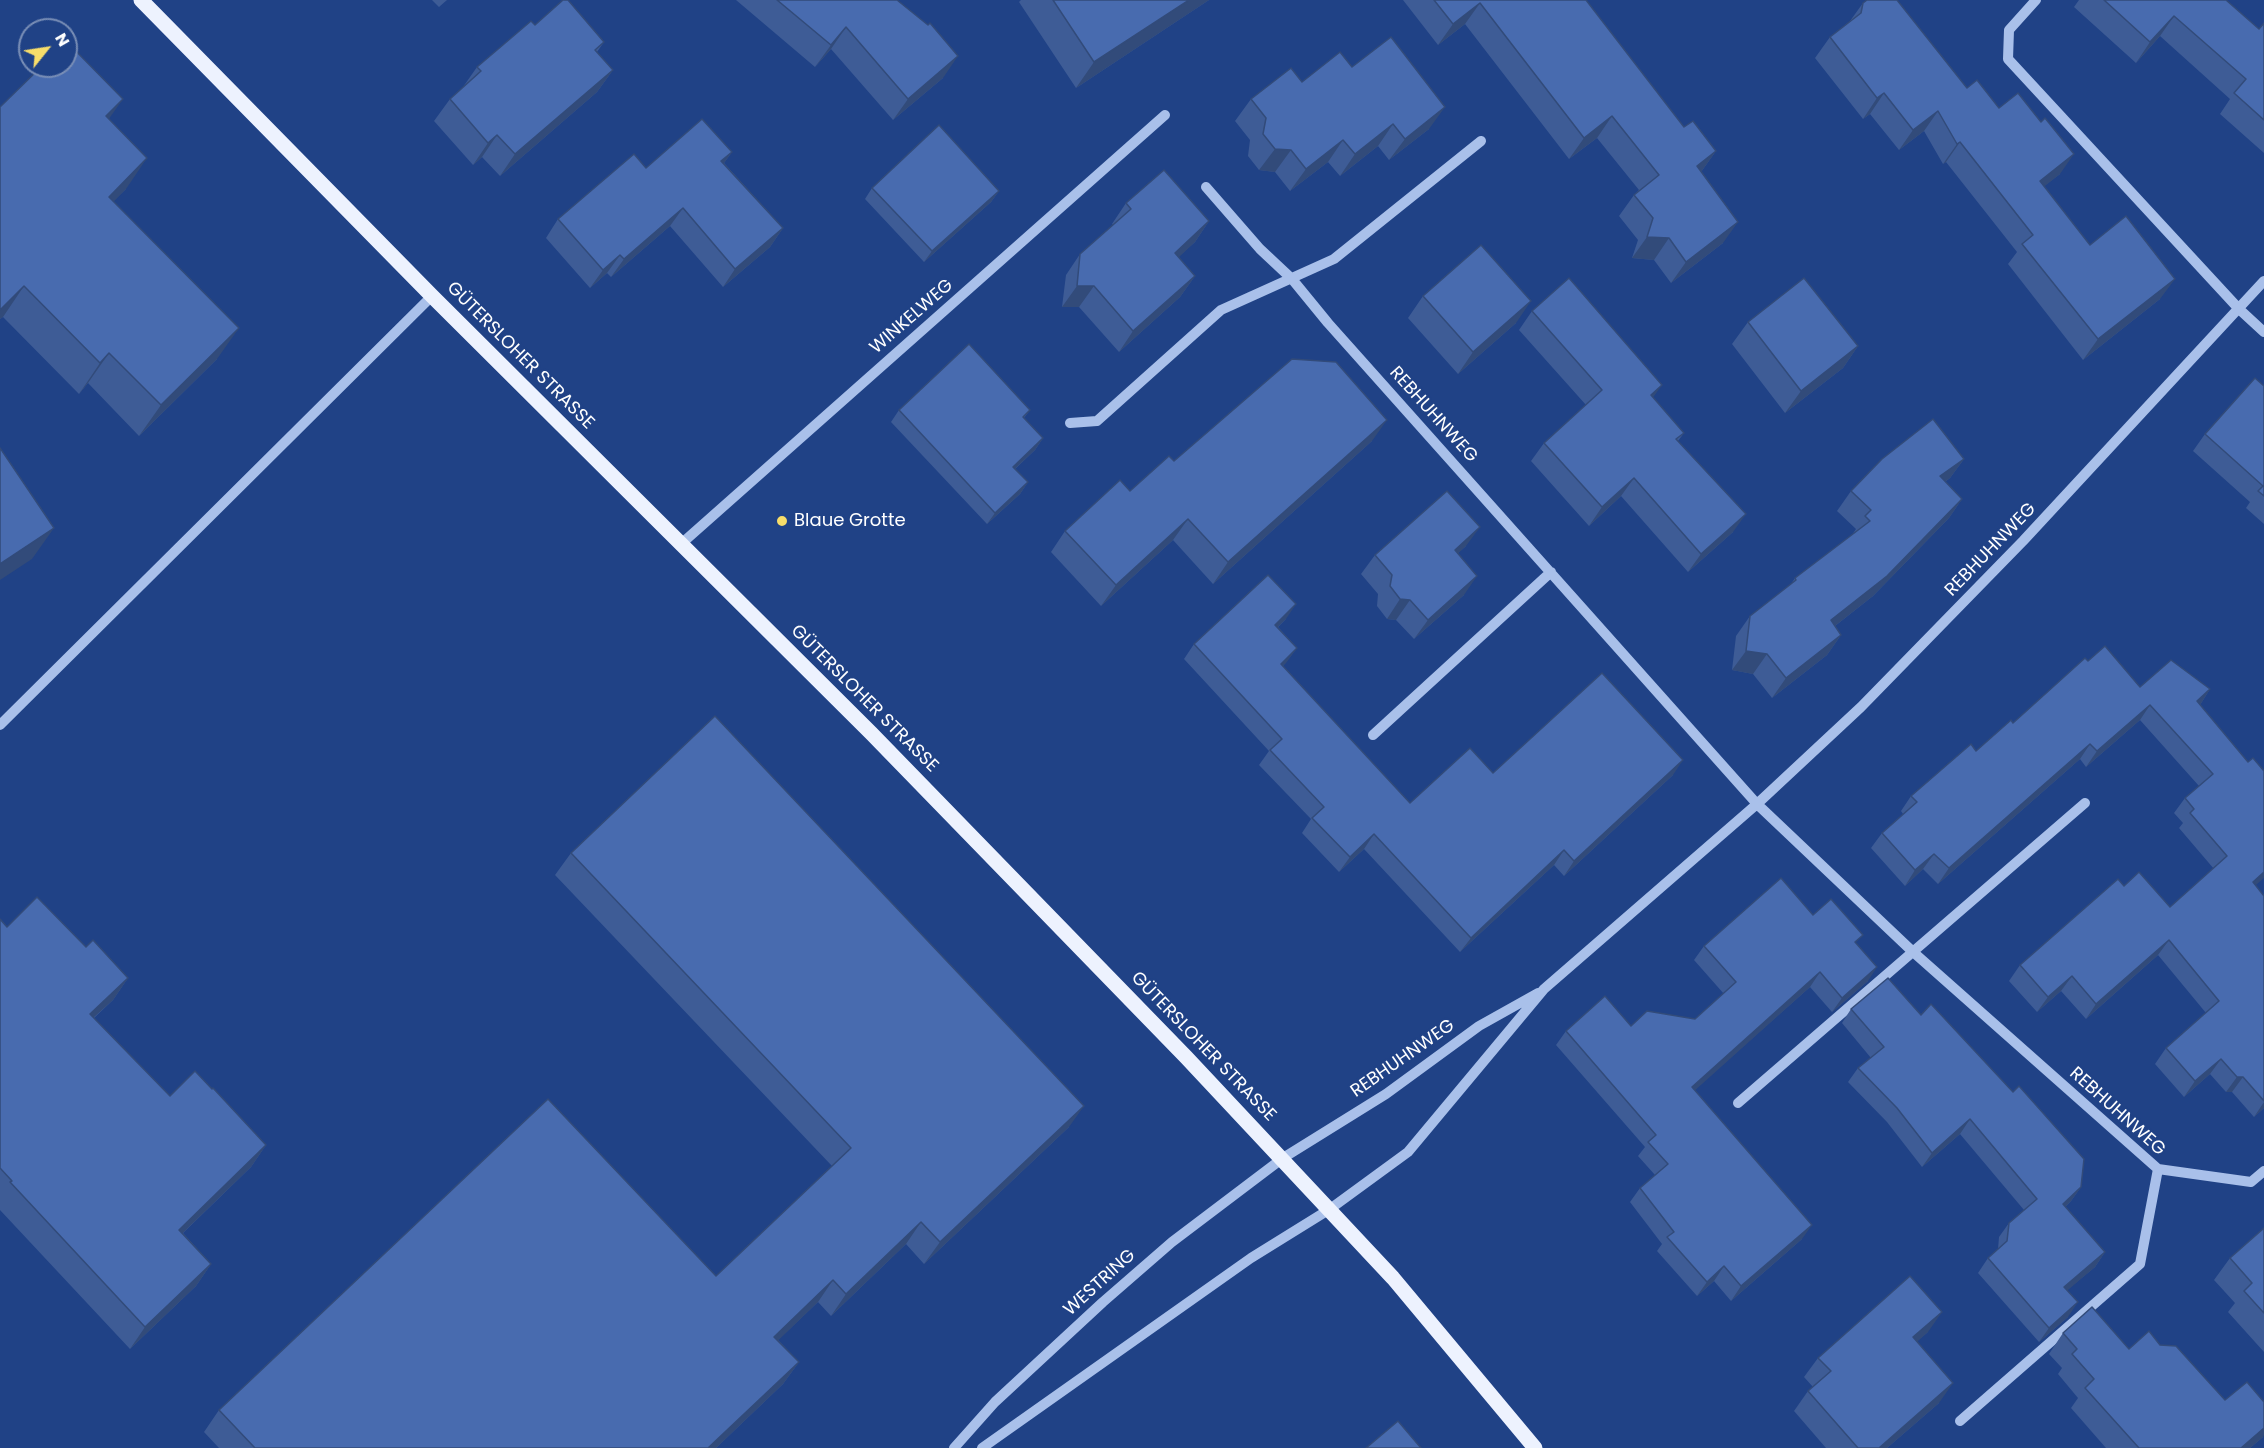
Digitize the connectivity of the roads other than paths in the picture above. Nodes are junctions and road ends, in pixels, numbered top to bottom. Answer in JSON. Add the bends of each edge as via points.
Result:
{"nodes":[{"id":1,"x":141,"y":0,"type":"edge"},
{"id":2,"x":2036,"y":0,"type":"edge"},
{"id":3,"x":1165,"y":115,"type":"dead end"},
{"id":4,"x":1481,"y":141,"type":"dead end"},
{"id":5,"x":1206,"y":187,"type":"dead end"},
{"id":6,"x":1292,"y":279,"type":"junction"},
{"id":7,"x":2264,"y":281,"type":"edge"},
{"id":8,"x":432,"y":296,"type":"junction"},
{"id":9,"x":2239,"y":309,"type":"junction"},
{"id":10,"x":2264,"y":332,"type":"edge"},
{"id":11,"x":1070,"y":423,"type":"dead end"},
{"id":12,"x":681,"y":544,"type":"junction"},
{"id":13,"x":1551,"y":572,"type":"junction"},
{"id":14,"x":0,"y":725,"type":"edge"},
{"id":15,"x":1373,"y":735,"type":"dead end"},
{"id":16,"x":2085,"y":803,"type":"dead end"},
{"id":17,"x":1757,"y":804,"type":"junction"},
{"id":18,"x":1912,"y":951,"type":"junction"},
{"id":19,"x":1544,"y":989,"type":"junction"},
{"id":20,"x":1738,"y":1103,"type":"dead end"},
{"id":21,"x":1283,"y":1158,"type":"junction"},
{"id":22,"x":2158,"y":1169,"type":"junction"},
{"id":23,"x":2264,"y":1171,"type":"edge"},
{"id":24,"x":1330,"y":1209,"type":"junction"},
{"id":25,"x":1960,"y":1421,"type":"dead end"},
{"id":26,"x":954,"y":1448,"type":"edge"},
{"id":27,"x":982,"y":1448,"type":"edge"},
{"id":28,"x":1535,"y":1448,"type":"edge"}],
"edges":[{"from":1,"to":8,"type":"main road","name":"GÜTERSLOHER STRASSE"},
{"from":2,"to":9,"type":"street","via":[[2009,30],[2008,59]]},
{"from":3,"to":12,"type":"street","name":"WINKELWEG"},
{"from":4,"to":6,"type":"street","via":[[1334,260]]},
{"from":5,"to":6,"type":"street","name":"REBHUHNWEG"},
{"from":6,"to":11,"type":"street","via":[[1221,310],[1097,421]]},
{"from":6,"to":13,"type":"street","name":"REBHUHNWEG"},
{"from":7,"to":9,"type":"street","name":"REBHUHNWEG"},
{"from":8,"to":12,"type":"main road","name":"GÜTERSLOHER STRASSE"},
{"from":8,"to":14,"type":"street"},
{"from":9,"to":10,"type":"street"},
{"from":9,"to":17,"type":"street","name":"REBHUHNWEG","via":[[1999,566],[1861,707]]},
{"from":12,"to":21,"type":"main road","name":"GÜTERSLOHER STRASSE"},
{"from":13,"to":15,"type":"street"},
{"from":13,"to":17,"type":"street","name":"REBHUHNWEG"},
{"from":16,"to":18,"type":"street"},
{"from":17,"to":18,"type":"street","name":"REBHUHNWEG"},
{"from":17,"to":19,"type":"street","name":"REBHUHNWEG"},
{"from":18,"to":20,"type":"street"},
{"from":18,"to":22,"type":"street","name":"REBHUHNWEG"},
{"from":19,"to":21,"type":"street","name":"REBHUHNWEG","via":[[1479,1026],[1392,1090]]},
{"from":19,"to":24,"type":"street","name":"REBHUHNWEG","via":[[1408,1152]]},
{"from":21,"to":24,"type":"main road","name":"GÜTERSLOHER STRASSE"},
{"from":21,"to":26,"type":"street","name":"WESTRING","via":[[1172,1242],[1103,1302],[995,1402]]},
{"from":22,"to":23,"type":"street","via":[[2251,1182]]},
{"from":22,"to":25,"type":"street","name":"REBHUHNWEG","via":[[2140,1264]]},
{"from":24,"to":27,"type":"street","via":[[1251,1258]]},
{"from":24,"to":28,"type":"main road","name":"GÜTERSLOHER STRASSE"}]}
